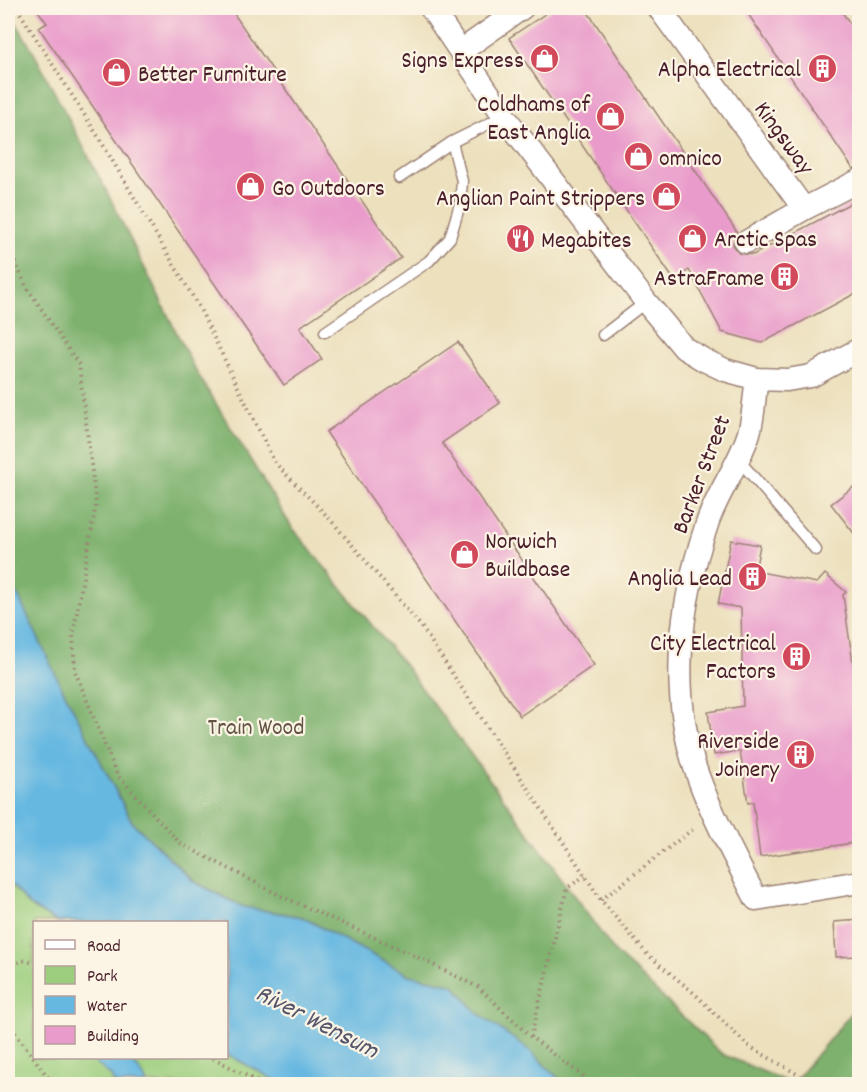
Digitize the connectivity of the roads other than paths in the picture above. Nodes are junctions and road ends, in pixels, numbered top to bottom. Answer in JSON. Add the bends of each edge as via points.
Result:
{"nodes":[{"id":1,"x":431,"y":8,"type":"edge"},
{"id":2,"x":522,"y":8,"type":"edge"},
{"id":3,"x":659,"y":8,"type":"edge"},
{"id":4,"x":461,"y":51,"type":"junction"},
{"id":5,"x":504,"y":116,"type":"junction"},
{"id":6,"x":452,"y":142,"type":"junction"},
{"id":7,"x":399,"y":178,"type":"dead end"},
{"id":8,"x":858,"y":181,"type":"dead end"},
{"id":9,"x":804,"y":209,"type":"junction"},
{"id":10,"x":746,"y":242,"type":"dead end"},
{"id":11,"x":646,"y":302,"type":"junction"},
{"id":12,"x":325,"y":332,"type":"dead end"},
{"id":13,"x":603,"y":335,"type":"dead end"},
{"id":14,"x":860,"y":349,"type":"edge"},
{"id":15,"x":757,"y":379,"type":"junction"},
{"id":16,"x":738,"y":459,"type":"junction"},
{"id":17,"x":816,"y":550,"type":"dead end"},
{"id":18,"x":860,"y":882,"type":"edge"}],
"edges":[{"from":1,"to":4,"type":"street"},
{"from":2,"to":4,"type":"street"},
{"from":3,"to":9,"type":"street","name":"Kingsway"},
{"from":4,"to":5,"type":"street"},
{"from":5,"to":6,"type":"lane"},
{"from":5,"to":11,"type":"street"},
{"from":6,"to":7,"type":"lane"},
{"from":6,"to":12,"type":"lane","via":[[462,181],[450,238],[429,261]]},
{"from":8,"to":9,"type":"street","name":"Kingsway"},
{"from":9,"to":10,"type":"street","name":"Kingsway"},
{"from":11,"to":13,"type":"lane"},
{"from":11,"to":15,"type":"street","via":[[684,348],[725,370]]},
{"from":14,"to":15,"type":"street","via":[[811,376]]},
{"from":15,"to":16,"type":"street","name":"Barker Street","via":[[749,432]]},
{"from":16,"to":17,"type":"lane"},
{"from":16,"to":18,"type":"street","name":"Barker Street","via":[[708,521],[692,573],[680,651],[682,715],[698,777],[756,899]]}]}
